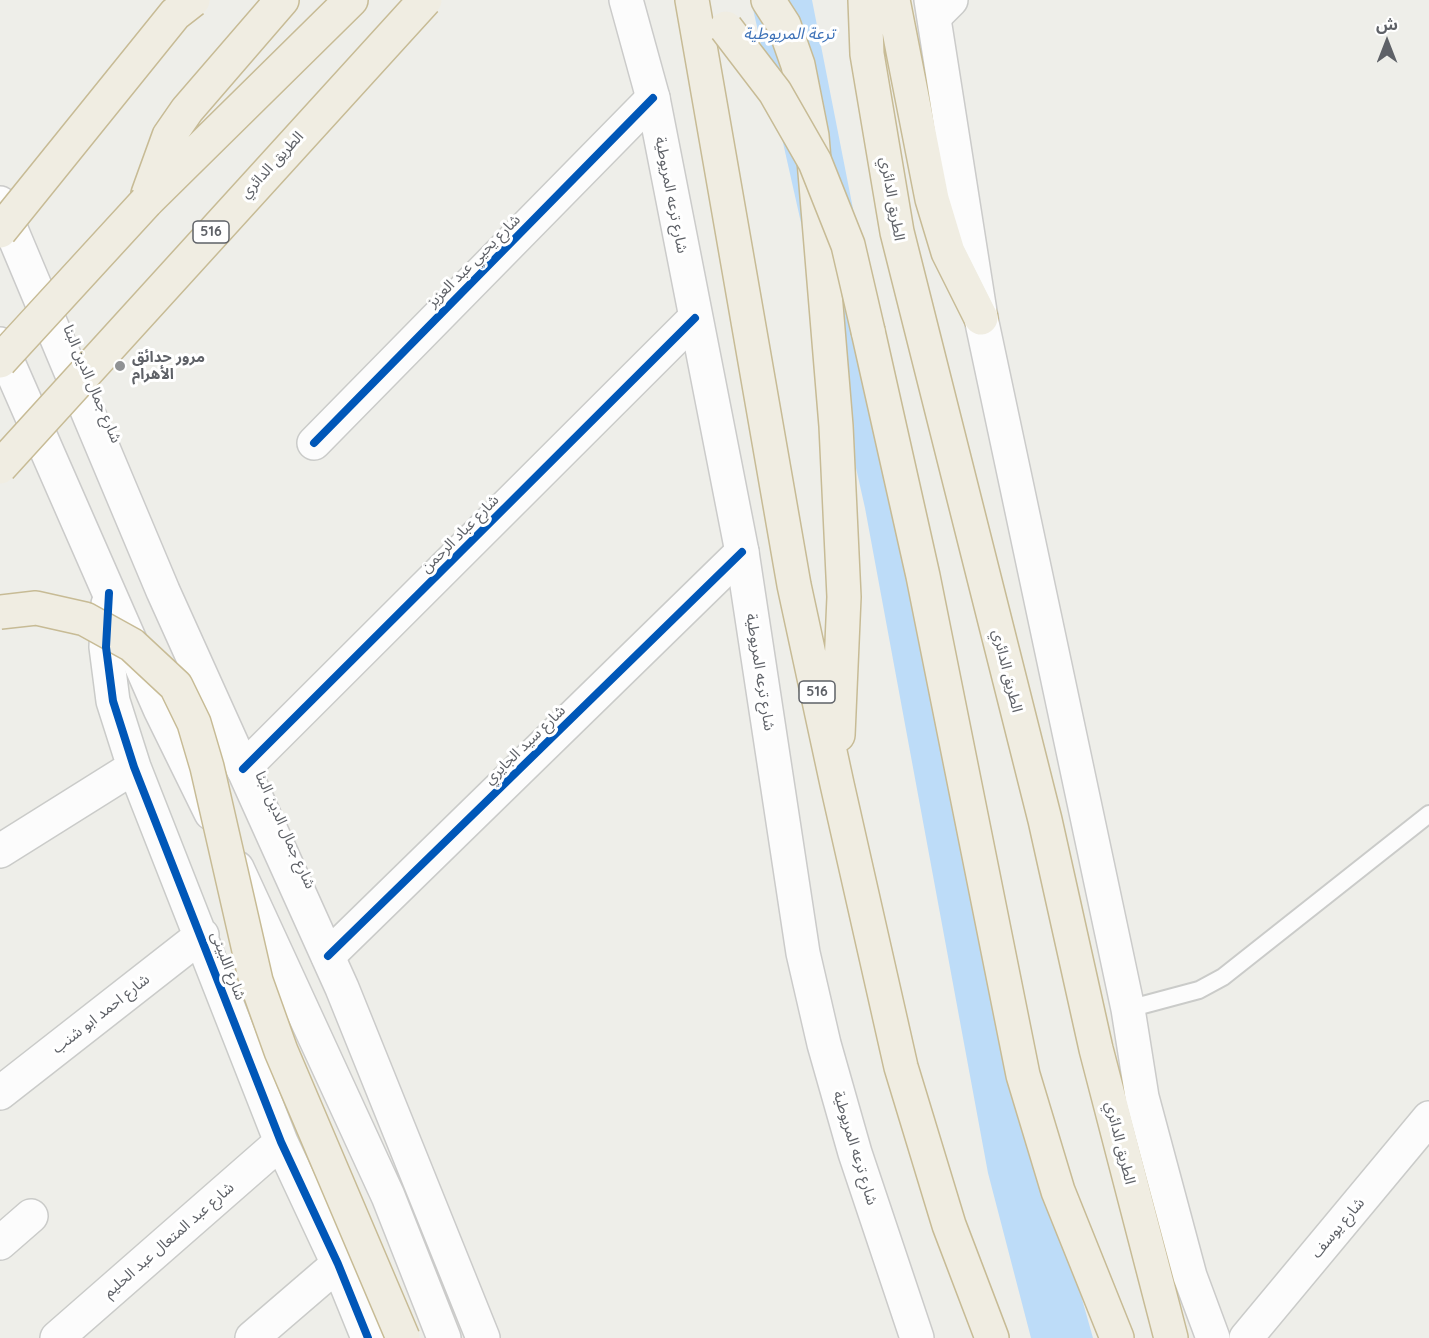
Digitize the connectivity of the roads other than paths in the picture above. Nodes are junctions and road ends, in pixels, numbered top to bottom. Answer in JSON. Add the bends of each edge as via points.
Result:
{"nodes":[{"id":1,"x":193,"y":0,"type":"edge"},
{"id":2,"x":282,"y":0,"type":"edge"},
{"id":3,"x":351,"y":0,"type":"edge"},
{"id":4,"x":425,"y":0,"type":"edge"},
{"id":5,"x":441,"y":0,"type":"edge"},
{"id":6,"x":626,"y":0,"type":"edge"},
{"id":7,"x":692,"y":0,"type":"edge"},
{"id":8,"x":704,"y":0,"type":"edge"},
{"id":9,"x":768,"y":0,"type":"edge"},
{"id":10,"x":865,"y":0,"type":"edge"},
{"id":11,"x":892,"y":0,"type":"edge"},
{"id":12,"x":938,"y":4,"type":"edge"},
{"id":13,"x":396,"y":32,"type":"junction"},
{"id":14,"x":653,"y":98,"type":"junction"},
{"id":15,"x":146,"y":202,"type":"junction"},
{"id":16,"x":0,"y":203,"type":"edge"},
{"id":17,"x":0,"y":231,"type":"edge"},
{"id":18,"x":695,"y":318,"type":"junction"},
{"id":19,"x":981,"y":318,"type":"junction"},
{"id":20,"x":0,"y":344,"type":"edge"},
{"id":21,"x":0,"y":361,"type":"edge"},
{"id":22,"x":314,"y":443,"type":"dead end"},
{"id":23,"x":0,"y":466,"type":"edge"},
{"id":24,"x":742,"y":552,"type":"junction"},
{"id":25,"x":109,"y":593,"type":"junction"},
{"id":26,"x":0,"y":612,"type":"edge"},
{"id":27,"x":134,"y":767,"type":"junction"},
{"id":28,"x":243,"y":769,"type":"junction"},
{"id":29,"x":837,"y":784,"type":"junction"},
{"id":30,"x":1429,"y":814,"type":"edge"},
{"id":31,"x":0,"y":851,"type":"edge"},
{"id":32,"x":202,"y":935,"type":"junction"},
{"id":33,"x":328,"y":956,"type":"junction"},
{"id":34,"x":1128,"y":1009,"type":"junction"},
{"id":35,"x":0,"y":1093,"type":"edge"},
{"id":36,"x":1429,"y":1118,"type":"edge"},
{"id":37,"x":281,"y":1142,"type":"junction"},
{"id":38,"x":31,"y":1216,"type":"dead end"},
{"id":39,"x":0,"y":1242,"type":"edge"},
{"id":40,"x":338,"y":1264,"type":"junction"},
{"id":41,"x":57,"y":1338,"type":"edge"},
{"id":42,"x":252,"y":1338,"type":"edge"},
{"id":43,"x":368,"y":1338,"type":"edge"},
{"id":44,"x":403,"y":1338,"type":"edge"},
{"id":45,"x":444,"y":1338,"type":"edge"},
{"id":46,"x":483,"y":1338,"type":"edge"},
{"id":47,"x":917,"y":1338,"type":"edge"},
{"id":48,"x":992,"y":1338,"type":"edge"},
{"id":49,"x":1117,"y":1338,"type":"edge"},
{"id":50,"x":1171,"y":1338,"type":"edge"},
{"id":51,"x":1213,"y":1338,"type":"edge"},
{"id":52,"x":1246,"y":1338,"type":"edge"}],
"edges":[{"from":1,"to":17,"type":"highway","bridge":true,"via":[[175,14]]},
{"from":2,"to":15,"type":"highway","via":[[169,136]]},
{"from":3,"to":15,"type":"highway"},
{"from":4,"to":13,"type":"highway","name":"الطريق الدائري","number":"516","bridge":true},
{"from":5,"to":13,"type":"highway","bridge":true},
{"from":6,"to":14,"type":"main road","name":"شارع ترعه المريوطية"},
{"from":7,"to":29,"type":"highway","number":"516","via":[[794,585]]},
{"from":8,"to":49,"type":"highway","bridge":true,"via":[[796,126],[833,202],[848,245],[923,576],[1023,1075],[1058,1191]]},
{"from":9,"to":29,"type":"highway","bridge":true,"via":[[784,25],[798,65],[813,147],[836,426],[844,597]]},
{"from":10,"to":50,"type":"highway","name":"الطريق الدائري","via":[[867,54],[897,232],[1045,820],[1096,1049]]},
{"from":11,"to":19,"type":"highway","via":[[932,199],[948,252]]},
{"from":12,"to":19,"type":"main road"},
{"from":13,"to":23,"type":"highway","name":"الطريق الدائري","number":"516","bridge":true},
{"from":14,"to":18,"type":"main road","name":"شارع ترعه المريوطية"},
{"from":14,"to":22,"type":"main road","name":"شارع يحيي عبد العزيز"},
{"from":15,"to":21,"type":"highway","bridge":true},
{"from":16,"to":28,"type":"main road","name":"شارع جمال الدين البنا","via":[[163,591]]},
{"from":18,"to":24,"type":"main road","name":"شارع ترعه المريوطية"},
{"from":18,"to":28,"type":"main road","name":"شارع عباد الرحمن"},
{"from":19,"to":34,"type":"main road"},
{"from":20,"to":25,"type":"main road"},
{"from":24,"to":33,"type":"main road","name":"شارع سيد الجايري"},
{"from":24,"to":47,"type":"main road","name":"شارع ترعه المريوطية","via":[[803,953],[855,1153]]},
{"from":25,"to":27,"type":"main road","name":"شارع اللبينى","via":[[106,647],[113,701]]},
{"from":25,"to":45,"type":"main road","via":[[340,1089],[388,1196]]},
{"from":26,"to":44,"type":"highway","bridge":true,"via":[[36,608],[86,619],[132,645],[176,686],[194,723],[207,767],[260,991],[281,1051]]},
{"from":27,"to":31,"type":"main road"},
{"from":27,"to":32,"type":"main road","name":"شارع اللبينى"},
{"from":28,"to":33,"type":"main road","name":"شارع جمال الدين البنا"},
{"from":29,"to":48,"type":"highway","number":"516","via":[[901,1067],[949,1225]]},
{"from":30,"to":34,"type":"lane","via":[[1223,977],[1199,990]]},
{"from":32,"to":35,"type":"main road","name":"شارع احمد ابو شنب"},
{"from":32,"to":37,"type":"main road","name":"شارع اللبينى"},
{"from":33,"to":46,"type":"main road","name":"شارع جمال الدين البنا"},
{"from":34,"to":51,"type":"main road","via":[[1145,1108],[1190,1276]]},
{"from":36,"to":52,"type":"main road","name":"شارع يوسف"},
{"from":37,"to":40,"type":"main road","name":"شارع اللبينى"},
{"from":37,"to":41,"type":"main road","name":"شارع عبد المتعال عبد الحليم"},
{"from":38,"to":39,"type":"main road"},
{"from":40,"to":42,"type":"main road"},
{"from":40,"to":43,"type":"main road","name":"شارع اللبينى"}]}
